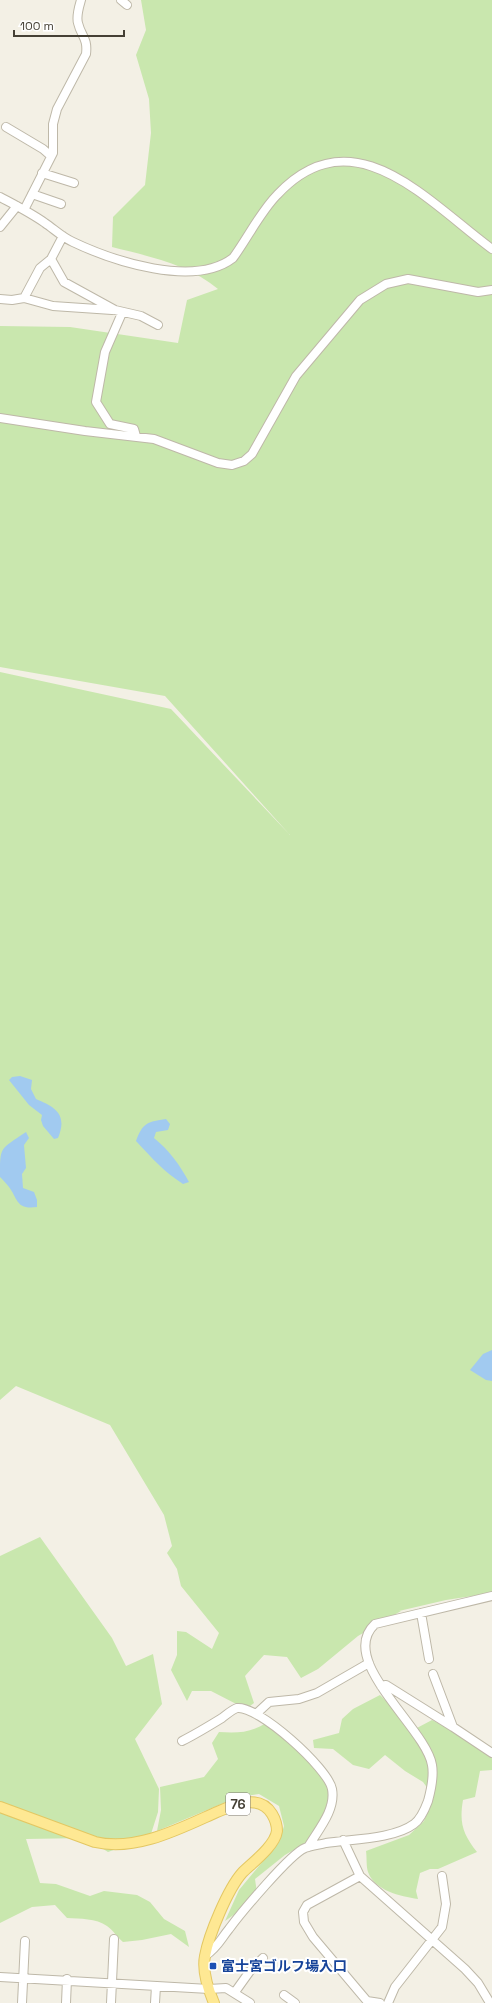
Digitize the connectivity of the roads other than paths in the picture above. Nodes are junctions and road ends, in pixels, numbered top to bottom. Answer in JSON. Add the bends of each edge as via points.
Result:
{"nodes":[{"id":1,"x":81,"y":0,"type":"edge"},
{"id":2,"x":6,"y":128,"type":"dead end"},
{"id":3,"x":51,"y":156,"type":"junction"},
{"id":4,"x":42,"y":173,"type":"junction"},
{"id":5,"x":74,"y":183,"type":"dead end"},
{"id":6,"x":32,"y":194,"type":"junction"},
{"id":7,"x":0,"y":197,"type":"edge"},
{"id":8,"x":62,"y":204,"type":"dead end"},
{"id":9,"x":21,"y":208,"type":"junction"},
{"id":10,"x":0,"y":227,"type":"edge"},
{"id":11,"x":63,"y":236,"type":"junction"},
{"id":12,"x":492,"y":249,"type":"edge"},
{"id":13,"x":51,"y":259,"type":"junction"},
{"id":14,"x":492,"y":290,"type":"edge"},
{"id":15,"x":24,"y":298,"type":"junction"},
{"id":16,"x":0,"y":299,"type":"edge"},
{"id":17,"x":118,"y":312,"type":"junction"},
{"id":18,"x":158,"y":325,"type":"dead end"},
{"id":19,"x":0,"y":418,"type":"edge"},
{"id":20,"x":136,"y":436,"type":"junction"},
{"id":21,"x":492,"y":1596,"type":"edge"},
{"id":22,"x":421,"y":1613,"type":"junction"},
{"id":23,"x":429,"y":1659,"type":"dead end"},
{"id":24,"x":369,"y":1663,"type":"junction"},
{"id":25,"x":433,"y":1674,"type":"dead end"},
{"id":26,"x":381,"y":1686,"type":"junction"},
{"id":27,"x":256,"y":1714,"type":"junction"},
{"id":28,"x":453,"y":1727,"type":"junction"},
{"id":29,"x":182,"y":1741,"type":"dead end"},
{"id":30,"x":492,"y":1753,"type":"edge"},
{"id":31,"x":0,"y":1807,"type":"edge"},
{"id":32,"x":343,"y":1840,"type":"junction"},
{"id":33,"x":308,"y":1846,"type":"junction"},
{"id":34,"x":360,"y":1876,"type":"junction"},
{"id":35,"x":442,"y":1876,"type":"dead end"},
{"id":36,"x":114,"y":1940,"type":"dead end"},
{"id":37,"x":25,"y":1941,"type":"dead end"},
{"id":38,"x":432,"y":1941,"type":"junction"},
{"id":39,"x":205,"y":1956,"type":"junction"},
{"id":40,"x":262,"y":1958,"type":"dead end"},
{"id":41,"x":0,"y":1977,"type":"edge"},
{"id":42,"x":23,"y":1977,"type":"junction"},
{"id":43,"x":67,"y":1979,"type":"junction"},
{"id":44,"x":112,"y":1984,"type":"junction"},
{"id":45,"x":156,"y":1986,"type":"junction"},
{"id":46,"x":209,"y":1989,"type":"junction"},
{"id":47,"x":235,"y":1992,"type":"junction"},
{"id":48,"x":284,"y":1995,"type":"dead end"},
{"id":49,"x":22,"y":2003,"type":"edge"},
{"id":50,"x":66,"y":2003,"type":"edge"},
{"id":51,"x":111,"y":2003,"type":"edge"},
{"id":52,"x":155,"y":2003,"type":"edge"},
{"id":53,"x":214,"y":2003,"type":"edge"},
{"id":54,"x":250,"y":2003,"type":"edge"},
{"id":55,"x":295,"y":2003,"type":"edge"},
{"id":56,"x":380,"y":2003,"type":"edge"},
{"id":57,"x":388,"y":2003,"type":"edge"},
{"id":58,"x":490,"y":2003,"type":"edge"}],
"edges":[{"from":1,"to":3,"type":"street","via":[[77,17],[87,45],[86,54],[57,109],[53,124]]},
{"from":2,"to":3,"type":"street"},
{"from":3,"to":4,"type":"street"},
{"from":4,"to":5,"type":"street"},
{"from":4,"to":6,"type":"street"},
{"from":6,"to":8,"type":"street"},
{"from":6,"to":9,"type":"street"},
{"from":7,"to":9,"type":"street"},
{"from":9,"to":10,"type":"street"},
{"from":9,"to":11,"type":"street"},
{"from":11,"to":12,"type":"street","via":[[118,260],[145,268],[183,270],[224,265],[234,258],[276,196],[294,178],[319,165],[344,160],[385,171],[407,183]]},
{"from":11,"to":13,"type":"street"},
{"from":13,"to":15,"type":"street","via":[[40,268]]},
{"from":13,"to":17,"type":"street","via":[[64,282]]},
{"from":14,"to":20,"type":"street","via":[[478,292],[408,279],[386,284],[360,300],[296,376],[260,443],[244,461],[232,465],[218,463],[154,439]]},
{"from":15,"to":16,"type":"street"},
{"from":15,"to":17,"type":"street","via":[[53,306]]},
{"from":17,"to":18,"type":"street","via":[[141,316]]},
{"from":17,"to":20,"type":"street","via":[[105,352],[96,402],[110,424],[134,429]]},
{"from":19,"to":20,"type":"street"},
{"from":21,"to":22,"type":"street"},
{"from":22,"to":23,"type":"street"},
{"from":22,"to":24,"type":"street","via":[[376,1624],[369,1630],[366,1636]]},
{"from":24,"to":26,"type":"street"},
{"from":24,"to":27,"type":"street","via":[[317,1693],[299,1699],[269,1702]]},
{"from":25,"to":28,"type":"street"},
{"from":26,"to":28,"type":"street","via":[[386,1685]]},
{"from":26,"to":32,"type":"street","via":[[423,1743],[432,1764],[432,1786],[423,1813],[416,1823],[395,1833]]},
{"from":27,"to":29,"type":"street","via":[[251,1710],[237,1708]]},
{"from":27,"to":33,"type":"street","via":[[303,1749],[329,1778],[332,1795],[328,1814]]},
{"from":28,"to":30,"type":"street"},
{"from":31,"to":39,"type":"main road","number":"76","via":[[95,1842],[110,1845],[133,1843],[162,1834],[232,1806],[251,1801],[261,1804],[270,1811],[276,1821],[277,1831],[273,1840],[241,1874],[230,1891]]},
{"from":32,"to":33,"type":"street"},
{"from":32,"to":34,"type":"street"},
{"from":33,"to":39,"type":"street","via":[[286,1864],[229,1929],[216,1949]]},
{"from":34,"to":38,"type":"street"},
{"from":34,"to":56,"type":"street","via":[[307,1905],[303,1912],[304,1922],[313,1937],[367,2001]]},
{"from":35,"to":38,"type":"street","via":[[446,1904],[442,1927]]},
{"from":36,"to":44,"type":"street"},
{"from":37,"to":42,"type":"street"},
{"from":38,"to":57,"type":"street","via":[[395,1988]]},
{"from":38,"to":58,"type":"street","via":[[470,1974]]},
{"from":39,"to":46,"type":"main road","number":"76"},
{"from":40,"to":47,"type":"street"},
{"from":41,"to":42,"type":"street"},
{"from":42,"to":43,"type":"street"},
{"from":42,"to":49,"type":"street"},
{"from":43,"to":44,"type":"street"},
{"from":43,"to":50,"type":"street"},
{"from":44,"to":45,"type":"street"},
{"from":44,"to":51,"type":"street"},
{"from":45,"to":46,"type":"street"},
{"from":45,"to":52,"type":"street"},
{"from":46,"to":47,"type":"street","via":[[226,1988]]},
{"from":46,"to":53,"type":"main road","number":"76"},
{"from":47,"to":54,"type":"street"},
{"from":48,"to":55,"type":"street"}]}
